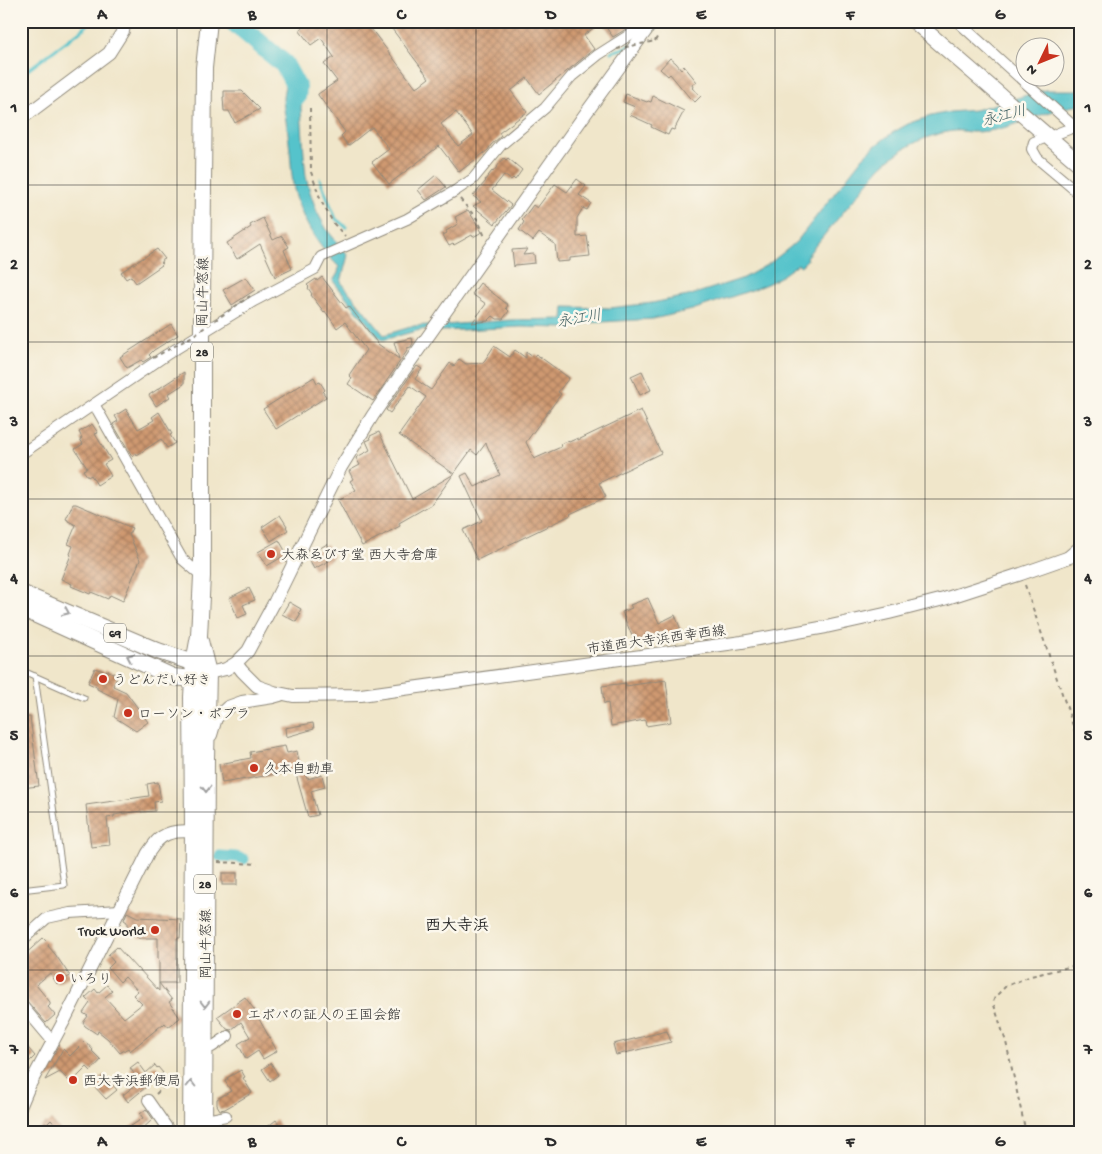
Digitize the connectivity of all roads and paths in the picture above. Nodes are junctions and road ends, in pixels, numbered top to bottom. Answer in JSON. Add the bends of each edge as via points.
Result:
{"nodes":[{"id":1,"x":124,"y":21,"type":"edge"},
{"id":2,"x":198,"y":21,"type":"edge"},
{"id":3,"x":209,"y":21,"type":"edge"},
{"id":4,"x":653,"y":21,"type":"edge"},
{"id":5,"x":914,"y":21,"type":"edge"},
{"id":6,"x":958,"y":21,"type":"edge"},
{"id":7,"x":643,"y":34,"type":"junction"},
{"id":8,"x":655,"y":41,"type":"dead end"},
{"id":9,"x":617,"y":49,"type":"dead end"},
{"id":10,"x":204,"y":68,"type":"junction"},
{"id":11,"x":310,"y":108,"type":"dead end"},
{"id":12,"x":21,"y":120,"type":"edge"},
{"id":13,"x":1075,"y":127,"type":"edge"},
{"id":14,"x":1056,"y":134,"type":"dead end"},
{"id":15,"x":1041,"y":135,"type":"junction"},
{"id":16,"x":1081,"y":165,"type":"edge"},
{"id":17,"x":1081,"y":195,"type":"edge"},
{"id":18,"x":459,"y":198,"type":"dead end"},
{"id":19,"x":349,"y":244,"type":"junction"},
{"id":20,"x":490,"y":249,"type":"junction"},
{"id":21,"x":250,"y":296,"type":"dead end"},
{"id":22,"x":202,"y":334,"type":"junction"},
{"id":23,"x":153,"y":358,"type":"dead end"},
{"id":24,"x":94,"y":404,"type":"junction"},
{"id":25,"x":21,"y":454,"type":"edge"},
{"id":26,"x":1081,"y":545,"type":"edge"},
{"id":27,"x":1081,"y":553,"type":"edge"},
{"id":28,"x":1064,"y":559,"type":"junction"},
{"id":29,"x":1022,"y":574,"type":"junction"},
{"id":30,"x":202,"y":576,"type":"junction"},
{"id":31,"x":21,"y":593,"type":"edge"},
{"id":32,"x":21,"y":608,"type":"edge"},
{"id":33,"x":236,"y":663,"type":"junction"},
{"id":34,"x":21,"y":670,"type":"edge"},
{"id":35,"x":198,"y":672,"type":"junction"},
{"id":36,"x":35,"y":676,"type":"junction"},
{"id":37,"x":282,"y":694,"type":"junction"},
{"id":38,"x":84,"y":698,"type":"dead end"},
{"id":39,"x":1081,"y":749,"type":"edge"},
{"id":40,"x":206,"y":758,"type":"junction"},
{"id":41,"x":199,"y":832,"type":"junction"},
{"id":42,"x":206,"y":862,"type":"junction"},
{"id":43,"x":258,"y":864,"type":"dead end"},
{"id":44,"x":21,"y":890,"type":"edge"},
{"id":45,"x":120,"y":910,"type":"junction"},
{"id":46,"x":21,"y":943,"type":"edge"},
{"id":47,"x":1081,"y":964,"type":"edge"},
{"id":48,"x":21,"y":1004,"type":"edge"},
{"id":49,"x":228,"y":1036,"type":"dead end"},
{"id":50,"x":53,"y":1042,"type":"junction"},
{"id":51,"x":204,"y":1046,"type":"junction"},
{"id":52,"x":25,"y":1082,"type":"edge"},
{"id":53,"x":148,"y":1100,"type":"dead end"},
{"id":54,"x":21,"y":1105,"type":"edge"},
{"id":55,"x":226,"y":1116,"type":"dead end"},
{"id":56,"x":204,"y":1125,"type":"edge"},
{"id":57,"x":171,"y":1133,"type":"edge"},
{"id":58,"x":191,"y":1133,"type":"edge"},
{"id":59,"x":1026,"y":1133,"type":"edge"}],
"edges":[{"from":1,"to":12,"type":"street","via":[[123,31],[109,53]]},
{"from":2,"to":10,"type":"main road","name":"岡山牛窓線","number":"28"},
{"from":3,"to":10,"type":"main road","name":"岡山牛窓線","number":"28"},
{"from":4,"to":7,"type":"street"},
{"from":5,"to":15,"type":"main road","via":[[996,91]]},
{"from":6,"to":13,"type":"street"},
{"from":7,"to":19,"type":"street","via":[[634,32],[572,76],[545,108],[501,145],[473,179],[407,219]]},
{"from":7,"to":20,"type":"street"},
{"from":8,"to":9,"type":"path","bridge":true},
{"from":10,"to":22,"type":"main road","name":"岡山牛窓線","number":"28"},
{"from":11,"to":19,"type":"path","via":[[312,172],[321,201]]},
{"from":13,"to":14,"type":"street"},
{"from":15,"to":16,"type":"main road"},
{"from":15,"to":17,"type":"street","via":[[1032,149],[1037,158]]},
{"from":18,"to":20,"type":"path","via":[[478,220]]},
{"from":19,"to":22,"type":"street","via":[[321,257],[314,269]]},
{"from":20,"to":33,"type":"street","via":[[373,415],[341,467],[275,601],[248,651]]},
{"from":21,"to":23,"type":"path","bridge":true,"via":[[191,337]]},
{"from":22,"to":24,"type":"street"},
{"from":22,"to":30,"type":"main road","name":"岡山牛窓線","number":"28"},
{"from":24,"to":25,"type":"street"},
{"from":24,"to":30,"type":"street","via":[[182,559]]},
{"from":26,"to":28,"type":"street"},
{"from":27,"to":28,"type":"street","name":"市道西大寺浜西幸西線"},
{"from":28,"to":29,"type":"street","name":"市道西大寺浜西幸西線"},
{"from":29,"to":37,"type":"street","name":"市道西大寺浜西幸西線","via":[[888,613],[775,637],[361,695]]},
{"from":29,"to":39,"type":"path"},
{"from":30,"to":35,"type":"main road","name":"岡山牛窓線","number":"28"},
{"from":31,"to":35,"type":"main road","number":"69","one_way":true},
{"from":35,"to":32,"type":"main road","number":"69","one_way":true,"via":[[173,677]]},
{"from":33,"to":35,"type":"street","via":[[226,669]]},
{"from":33,"to":37,"type":"street","name":"市道西大寺浜西幸西線","via":[[257,686]]},
{"from":34,"to":36,"type":"lane"},
{"from":35,"to":40,"type":"main road","name":"岡山牛窓線","number":"28"},
{"from":35,"to":41,"type":"main road","name":"岡山牛窓線","number":"28","via":[[192,697]]},
{"from":36,"to":38,"type":"lane"},
{"from":36,"to":44,"type":"lane","via":[[64,885]]},
{"from":37,"to":40,"type":"street","via":[[228,707],[216,718]]},
{"from":40,"to":41,"type":"main road","name":"岡山牛窓線","number":"28","one_way":true},
{"from":41,"to":42,"type":"main road","name":"岡山牛窓線","number":"28"},
{"from":41,"to":45,"type":"street","via":[[169,833],[158,840],[148,853]]},
{"from":58,"to":41,"type":"main road","name":"岡山牛窓線","number":"28","one_way":true},
{"from":42,"to":43,"type":"path"},
{"from":42,"to":51,"type":"main road","name":"岡山牛窓線","number":"28","one_way":true},
{"from":45,"to":46,"type":"street","via":[[47,918]]},
{"from":45,"to":50,"type":"street"},
{"from":47,"to":59,"type":"path","via":[[1031,976],[1006,986],[993,1002],[1006,1042]]},
{"from":48,"to":50,"type":"street"},
{"from":49,"to":51,"type":"street","via":[[212,1047]]},
{"from":50,"to":52,"type":"street"},
{"from":51,"to":56,"type":"main road","name":"岡山牛窓線","number":"28"},
{"from":52,"to":54,"type":"street"},
{"from":53,"to":57,"type":"street"},
{"from":55,"to":56,"type":"street","via":[[212,1119]]}]}
